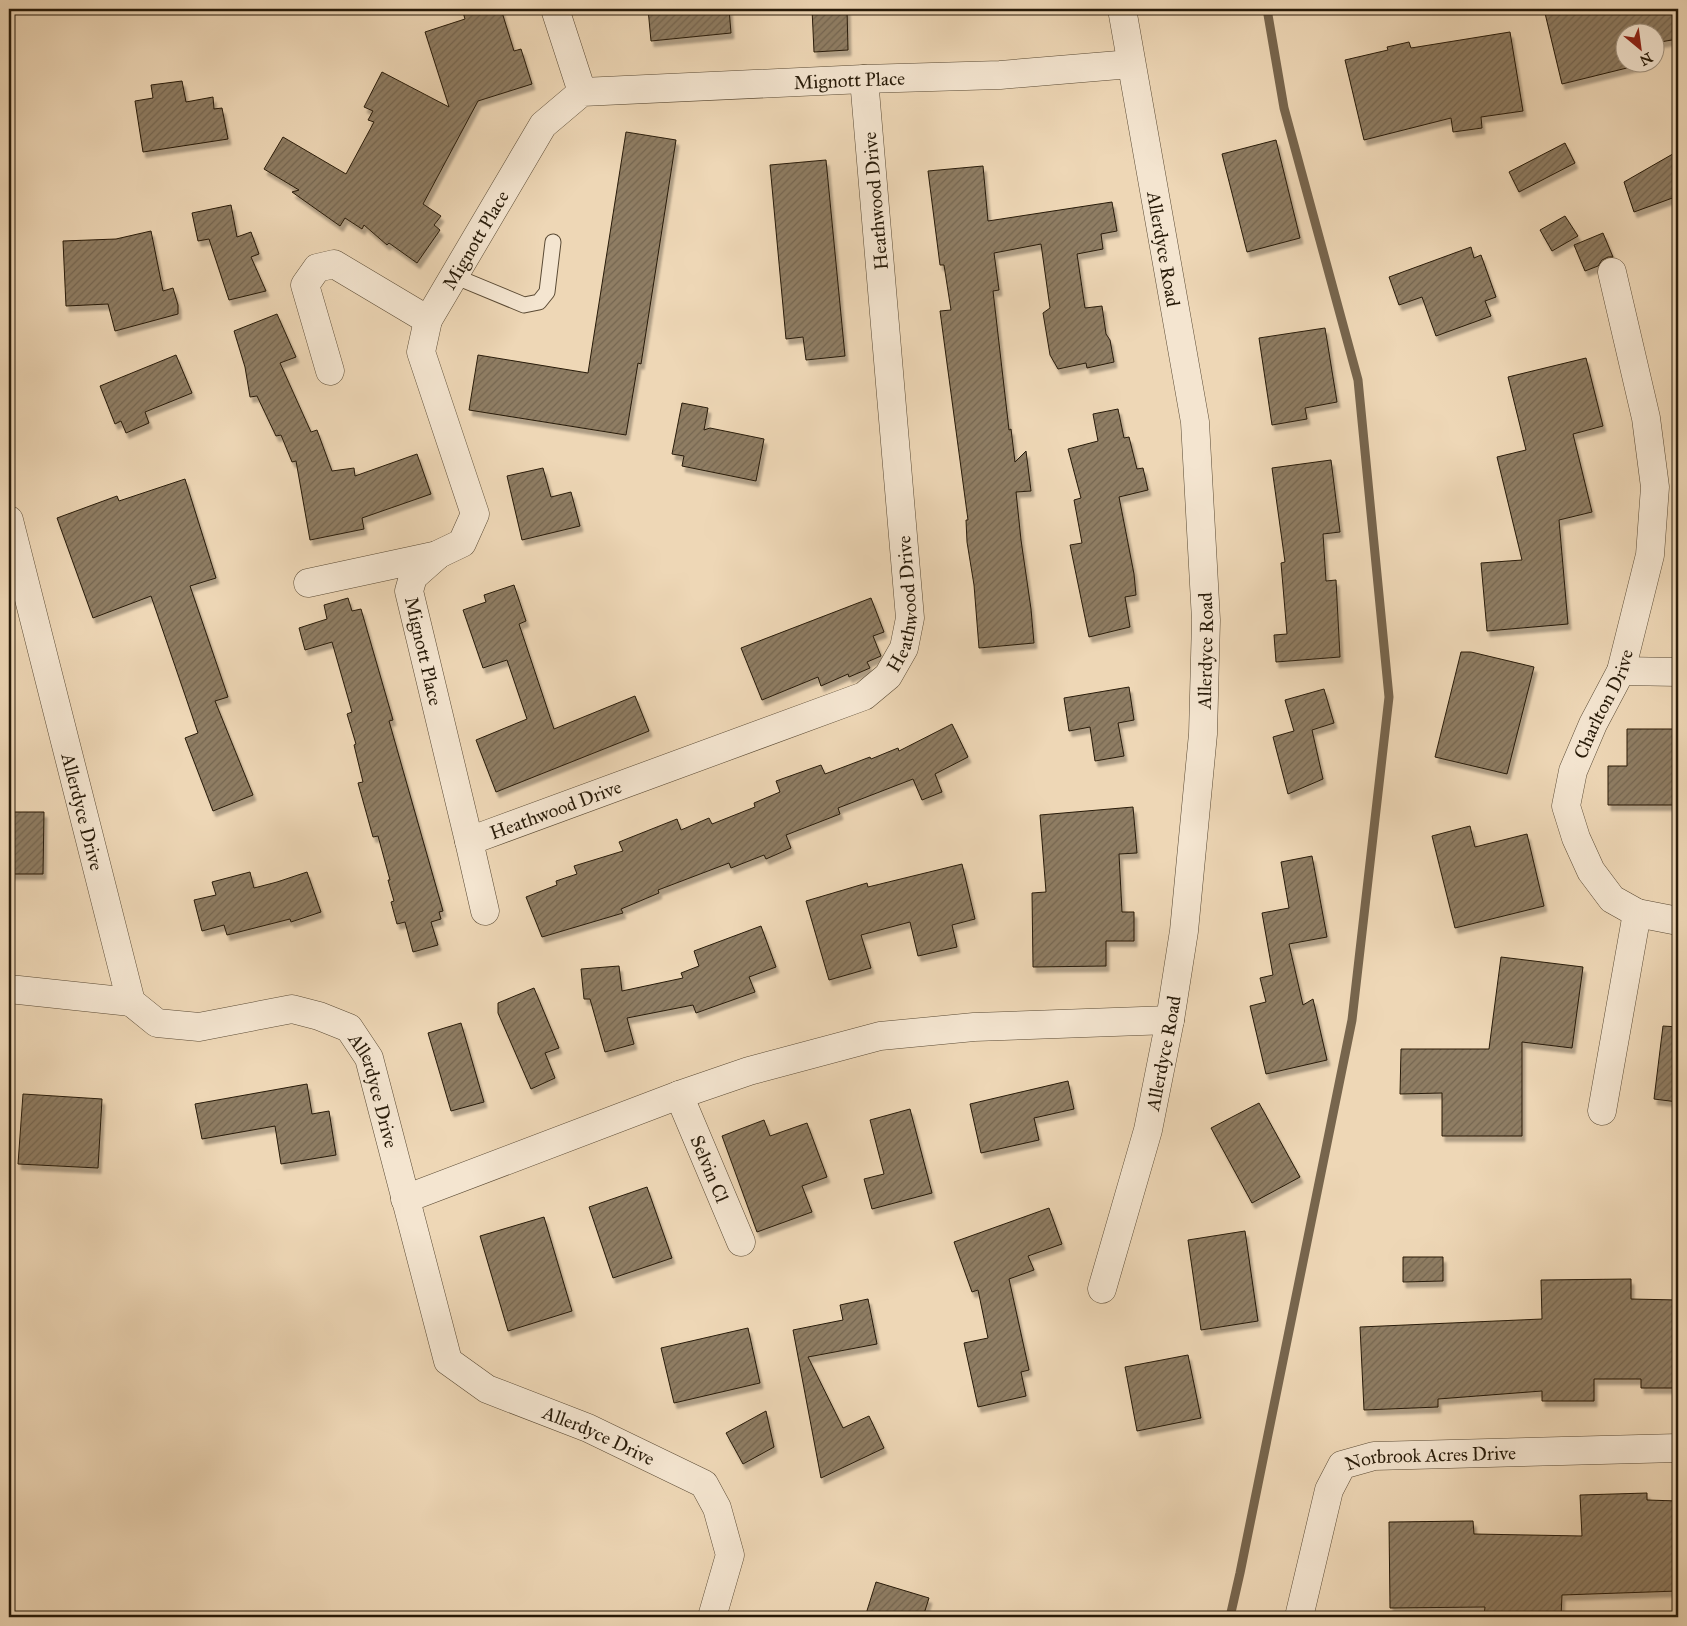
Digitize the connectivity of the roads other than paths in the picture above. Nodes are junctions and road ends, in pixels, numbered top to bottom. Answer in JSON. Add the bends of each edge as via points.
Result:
{"nodes":[{"id":1,"x":555,"y":9,"type":"edge"},
{"id":2,"x":1122,"y":9,"type":"edge"},
{"id":3,"x":1131,"y":64,"type":"junction"},
{"id":4,"x":864,"y":79,"type":"junction"},
{"id":5,"x":582,"y":92,"type":"junction"},
{"id":6,"x":553,"y":242,"type":"dead end"},
{"id":7,"x":1612,"y":272,"type":"dead end"},
{"id":8,"x":454,"y":276,"type":"junction"},
{"id":9,"x":428,"y":320,"type":"junction"},
{"id":10,"x":330,"y":371,"type":"dead end"},
{"id":11,"x":9,"y":520,"type":"edge"},
{"id":12,"x":9,"y":525,"type":"edge"},
{"id":13,"x":439,"y":554,"type":"junction"},
{"id":14,"x":308,"y":583,"type":"dead end"},
{"id":15,"x":1621,"y":671,"type":"junction"},
{"id":16,"x":1678,"y":672,"type":"edge"},
{"id":17,"x":469,"y":841,"type":"junction"},
{"id":18,"x":484,"y":912,"type":"dead end"},
{"id":19,"x":1638,"y":913,"type":"junction"},
{"id":20,"x":1678,"y":921,"type":"edge"},
{"id":21,"x":9,"y":989,"type":"edge"},
{"id":22,"x":131,"y":1002,"type":"junction"},
{"id":23,"x":1170,"y":1020,"type":"junction"},
{"id":24,"x":679,"y":1096,"type":"junction"},
{"id":25,"x":1602,"y":1110,"type":"dead end"},
{"id":26,"x":405,"y":1199,"type":"junction"},
{"id":27,"x":741,"y":1242,"type":"dead end"},
{"id":28,"x":1102,"y":1289,"type":"dead end"},
{"id":29,"x":1678,"y":1448,"type":"edge"},
{"id":30,"x":712,"y":1617,"type":"edge"},
{"id":31,"x":1299,"y":1617,"type":"edge"}],
"edges":[{"from":1,"to":5,"type":"street"},
{"from":2,"to":3,"type":"street","name":"Allerdyce Road"},
{"from":3,"to":4,"type":"street","name":"Mignott Place","via":[[1000,75]]},
{"from":3,"to":23,"type":"street","name":"Allerdyce Road","via":[[1195,422],[1206,620],[1203,734],[1184,931]]},
{"from":4,"to":5,"type":"street","name":"Mignott Place"},
{"from":4,"to":17,"type":"street","name":"Heathwood Drive","via":[[910,618],[904,648],[888,676],[864,696]]},
{"from":5,"to":8,"type":"street","name":"Mignott Place","via":[[544,125]]},
{"from":6,"to":8,"type":"lane","via":[[548,292],[538,302],[524,305]]},
{"from":7,"to":15,"type":"street","name":"Charlton Drive","via":[[1646,418],[1655,486],[1650,555]]},
{"from":8,"to":9,"type":"street","name":"Mignott Place"},
{"from":9,"to":10,"type":"street","via":[[334,264],[318,268],[305,285]]},
{"from":9,"to":13,"type":"street","name":"Mignott Place","via":[[421,352],[475,514],[462,543]]},
{"from":11,"to":12,"type":"street","name":"Allerdyce Drive"},
{"from":12,"to":22,"type":"street","name":"Allerdyce Drive"},
{"from":13,"to":14,"type":"street"},
{"from":13,"to":17,"type":"street","name":"Mignott Place","via":[[413,577],[409,592]]},
{"from":15,"to":16,"type":"street"},
{"from":15,"to":19,"type":"street","name":"Charlton Drive","via":[[1593,724],[1573,772],[1566,806],[1591,871],[1612,899]]},
{"from":17,"to":18,"type":"street","name":"Mignott Place"},
{"from":19,"to":20,"type":"street","name":"Charlton Drive"},
{"from":19,"to":25,"type":"street"},
{"from":21,"to":22,"type":"street"},
{"from":22,"to":26,"type":"street","name":"Allerdyce Drive","via":[[157,1024],[199,1027],[292,1009],[350,1028],[369,1058]]},
{"from":23,"to":24,"type":"street","via":[[974,1027],[880,1036],[749,1071]]},
{"from":23,"to":28,"type":"street","name":"Allerdyce Road","via":[[1148,1130]]},
{"from":24,"to":26,"type":"street"},
{"from":24,"to":27,"type":"street","name":"Selvin Cl"},
{"from":26,"to":30,"type":"street","name":"Allerdyce Drive","via":[[448,1361],[488,1389],[588,1428],[704,1484],[717,1508],[730,1555]]},
{"from":29,"to":31,"type":"street","name":"Norbrook Acres Drive","via":[[1374,1456],[1342,1465],[1329,1490]]}]}
